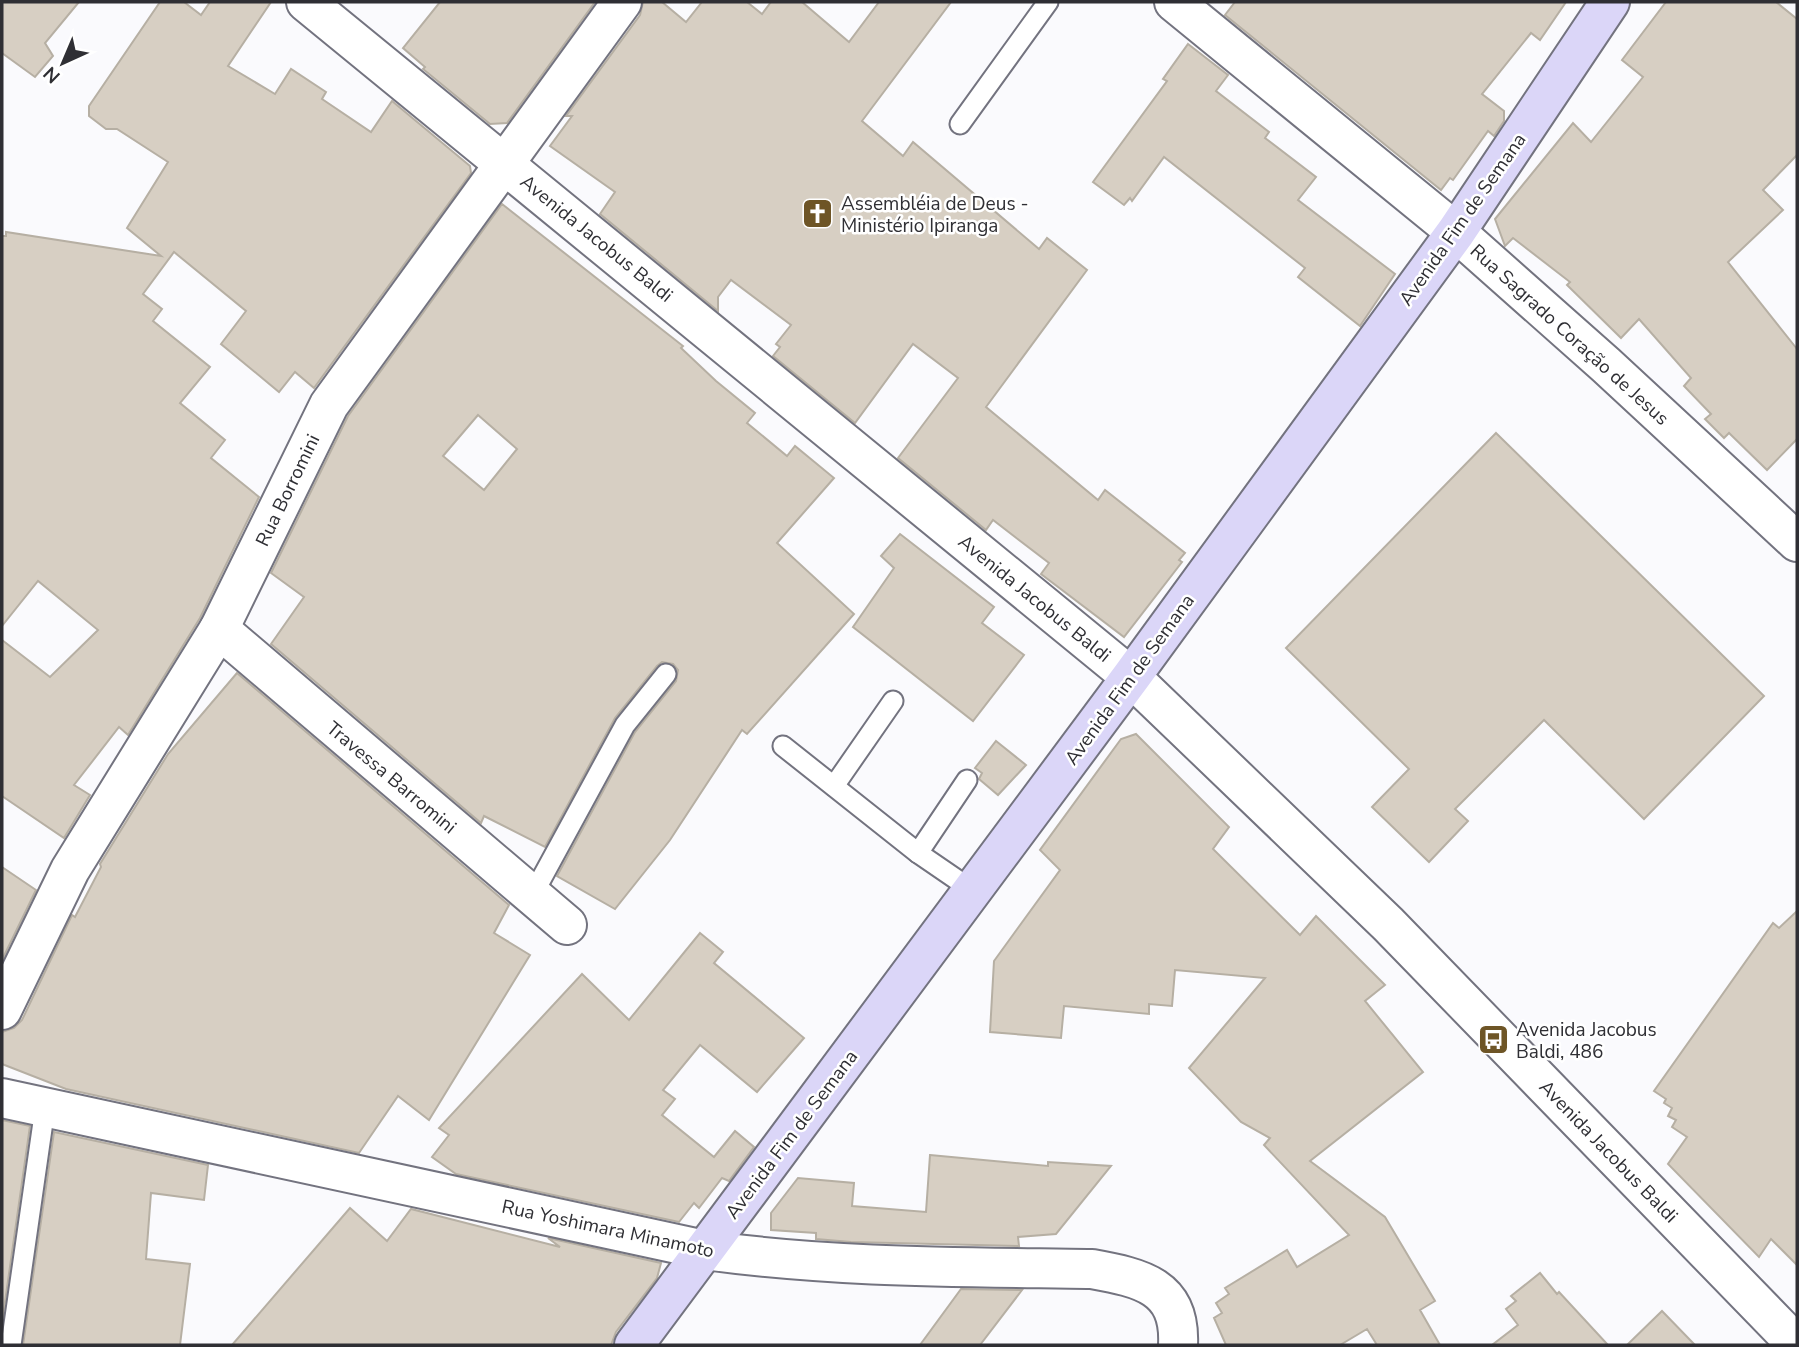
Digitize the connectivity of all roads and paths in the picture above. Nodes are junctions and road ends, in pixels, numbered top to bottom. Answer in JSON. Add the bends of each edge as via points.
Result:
{"nodes":[{"id":1,"x":306,"y":2,"type":"edge"},
{"id":2,"x":622,"y":2,"type":"edge"},
{"id":3,"x":1048,"y":2,"type":"edge"},
{"id":4,"x":1174,"y":2,"type":"edge"},
{"id":5,"x":1609,"y":2,"type":"edge"},
{"id":6,"x":960,"y":124,"type":"dead end"},
{"id":7,"x":504,"y":162,"type":"junction"},
{"id":8,"x":1456,"y":232,"type":"junction"},
{"id":9,"x":1797,"y":542,"type":"edge"},
{"id":10,"x":219,"y":629,"type":"junction"},
{"id":11,"x":666,"y":674,"type":"dead end"},
{"id":12,"x":1131,"y":677,"type":"junction"},
{"id":13,"x":893,"y":701,"type":"dead end"},
{"id":14,"x":783,"y":746,"type":"dead end"},
{"id":15,"x":967,"y":780,"type":"dead end"},
{"id":16,"x":834,"y":786,"type":"junction"},
{"id":17,"x":918,"y":853,"type":"junction"},
{"id":18,"x":972,"y":890,"type":"junction"},
{"id":19,"x":532,"y":896,"type":"junction"},
{"id":20,"x":566,"y":925,"type":"dead end"},
{"id":21,"x":2,"y":1010,"type":"edge"},
{"id":22,"x":2,"y":1098,"type":"edge"},
{"id":23,"x":45,"y":1108,"type":"junction"},
{"id":24,"x":705,"y":1250,"type":"junction"},
{"id":25,"x":11,"y":1345,"type":"edge"},
{"id":26,"x":635,"y":1345,"type":"edge"},
{"id":27,"x":1178,"y":1345,"type":"edge"},
{"id":28,"x":1797,"y":1345,"type":"edge"}],
"edges":[{"from":1,"to":7,"type":"street","name":"Avenida Jacobus Baldi"},
{"from":2,"to":7,"type":"street","name":"Rua Borromini"},
{"from":3,"to":6,"type":"lane"},
{"from":4,"to":8,"type":"street","name":"Rua Sagrado Coração de Jesus"},
{"from":5,"to":8,"type":"street","name":"Avenida Fim de Semana"},
{"from":7,"to":10,"type":"street","name":"Rua Borromini","via":[[329,405]]},
{"from":7,"to":12,"type":"street","name":"Avenida Jacobus Baldi"},
{"from":8,"to":9,"type":"street","name":"Rua Sagrado Coração de Jesus"},
{"from":8,"to":12,"type":"street","name":"Avenida Fim de Semana"},
{"from":10,"to":19,"type":"street","name":"Travessa Barromini"},
{"from":10,"to":21,"type":"street","name":"Rua Borromini","via":[[70,870]]},
{"from":11,"to":19,"type":"lane","via":[[625,725]]},
{"from":12,"to":18,"type":"street","name":"Avenida Fim de Semana"},
{"from":12,"to":28,"type":"street","name":"Avenida Jacobus Baldi","via":[[1388,924]]},
{"from":13,"to":16,"type":"lane"},
{"from":14,"to":16,"type":"lane"},
{"from":15,"to":17,"type":"lane"},
{"from":16,"to":17,"type":"lane"},
{"from":17,"to":18,"type":"lane"},
{"from":18,"to":24,"type":"street","name":"Avenida Fim de Semana"},
{"from":19,"to":20,"type":"street","name":"Travessa Barromini"},
{"from":22,"to":23,"type":"street","name":"Rua Yoshimara Minamoto"},
{"from":23,"to":24,"type":"street","name":"Rua Yoshimara Minamoto"},
{"from":23,"to":25,"type":"lane"},
{"from":24,"to":26,"type":"street","name":"Avenida Fim de Semana"},
{"from":24,"to":27,"type":"street","name":"Rua Yoshimara Minamoto","via":[[782,1261],[1092,1269],[1130,1276],[1153,1286],[1170,1302],[1179,1326]]}]}
